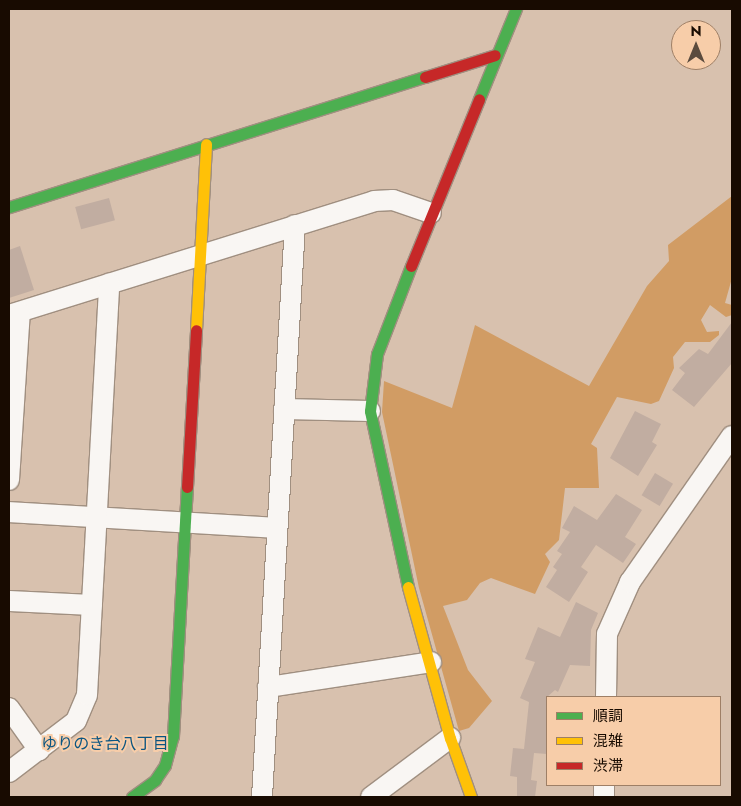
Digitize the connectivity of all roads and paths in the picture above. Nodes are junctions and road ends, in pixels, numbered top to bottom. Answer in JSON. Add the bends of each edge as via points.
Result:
{"nodes":[{"id":1,"x":516,"y":9,"type":"edge"},
{"id":2,"x":495,"y":55,"type":"junction"},
{"id":3,"x":206,"y":144,"type":"junction"},
{"id":4,"x":9,"y":207,"type":"edge"},
{"id":5,"x":430,"y":213,"type":"junction"},
{"id":6,"x":295,"y":225,"type":"junction"},
{"id":7,"x":200,"y":254,"type":"junction"},
{"id":8,"x":110,"y":284,"type":"junction"},
{"id":9,"x":14,"y":314,"type":"edge"},
{"id":10,"x":284,"y":409,"type":"junction"},
{"id":11,"x":370,"y":411,"type":"junction"},
{"id":12,"x":732,"y":436,"type":"edge"},
{"id":13,"x":9,"y":480,"type":"edge"},
{"id":14,"x":9,"y":512,"type":"edge"},
{"id":15,"x":95,"y":517,"type":"junction"},
{"id":16,"x":186,"y":523,"type":"junction"},
{"id":17,"x":277,"y":528,"type":"junction"},
{"id":18,"x":9,"y":601,"type":"edge"},
{"id":19,"x":92,"y":605,"type":"junction"},
{"id":20,"x":431,"y":662,"type":"junction"},
{"id":21,"x":268,"y":687,"type":"junction"},
{"id":22,"x":606,"y":696,"type":"edge"},
{"id":23,"x":9,"y":708,"type":"edge"},
{"id":24,"x":450,"y":738,"type":"junction"},
{"id":25,"x":39,"y":750,"type":"junction"},
{"id":26,"x":9,"y":772,"type":"edge"},
{"id":27,"x":140,"y":795,"type":"edge"},
{"id":28,"x":262,"y":797,"type":"edge"},
{"id":29,"x":371,"y":797,"type":"edge"},
{"id":30,"x":472,"y":797,"type":"edge"}],
"edges":[{"from":1,"to":2,"type":"street"},
{"from":2,"to":3,"type":"street"},
{"from":2,"to":5,"type":"street"},
{"from":3,"to":4,"type":"street"},
{"from":3,"to":7,"type":"street"},
{"from":5,"to":6,"type":"street","via":[[393,200],[374,201]]},
{"from":5,"to":11,"type":"street","via":[[377,354]]},
{"from":6,"to":7,"type":"street"},
{"from":6,"to":10,"type":"street"},
{"from":7,"to":8,"type":"street"},
{"from":7,"to":16,"type":"street"},
{"from":8,"to":9,"type":"street"},
{"from":8,"to":15,"type":"street"},
{"from":9,"to":13,"type":"street"},
{"from":10,"to":11,"type":"street"},
{"from":10,"to":17,"type":"street"},
{"from":11,"to":20,"type":"street","via":[[384,496]]},
{"from":12,"to":22,"type":"street","via":[[630,582],[607,634]]},
{"from":14,"to":15,"type":"street"},
{"from":15,"to":16,"type":"street"},
{"from":15,"to":19,"type":"street"},
{"from":16,"to":17,"type":"street"},
{"from":16,"to":27,"type":"street","via":[[173,736],[165,765]]},
{"from":17,"to":21,"type":"street"},
{"from":18,"to":19,"type":"street"},
{"from":19,"to":25,"type":"street","via":[[85,703],[76,721]]},
{"from":20,"to":21,"type":"street"},
{"from":20,"to":24,"type":"street"},
{"from":21,"to":28,"type":"street"},
{"from":23,"to":25,"type":"street"},
{"from":24,"to":29,"type":"street"},
{"from":24,"to":30,"type":"street"},
{"from":25,"to":26,"type":"street"}]}
